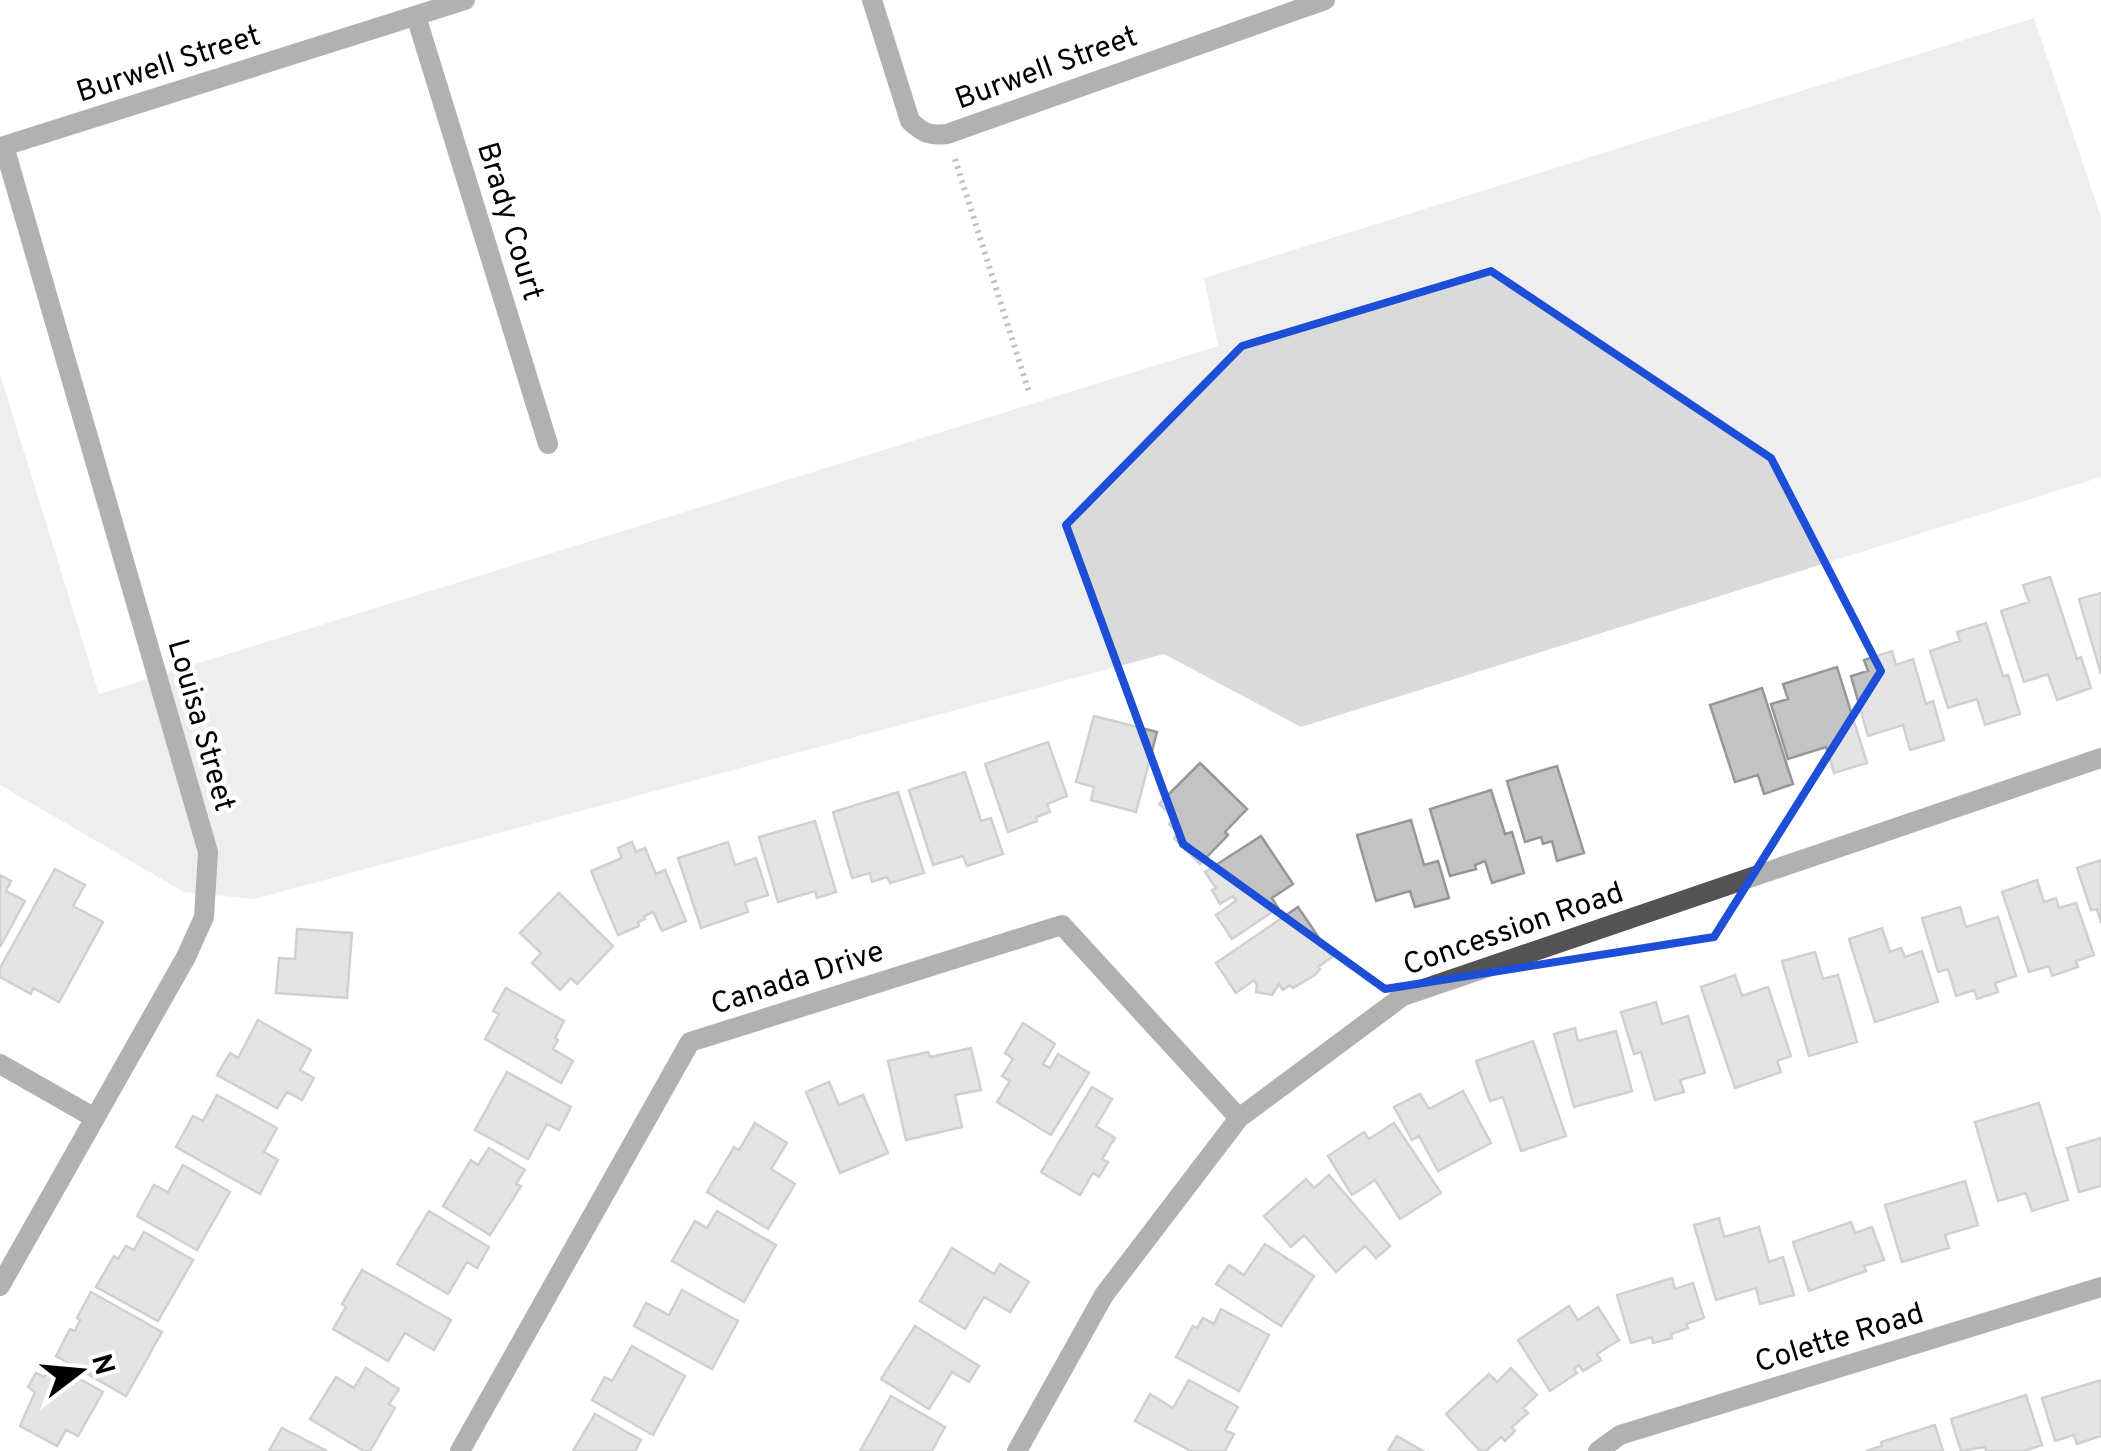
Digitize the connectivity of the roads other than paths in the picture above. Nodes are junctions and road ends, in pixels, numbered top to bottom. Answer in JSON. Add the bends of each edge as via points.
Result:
{"nodes":[{"id":1,"x":464,"y":0,"type":"edge"},
{"id":2,"x":872,"y":0,"type":"edge"},
{"id":3,"x":1325,"y":0,"type":"edge"},
{"id":4,"x":416,"y":16,"type":"junction"},
{"id":5,"x":4,"y":146,"type":"joint"},
{"id":6,"x":548,"y":444,"type":"dead end"},
{"id":7,"x":2101,"y":758,"type":"edge"},
{"id":8,"x":0,"y":1064,"type":"edge"},
{"id":9,"x":93,"y":1117,"type":"junction"},
{"id":10,"x":1239,"y":1118,"type":"junction"},
{"id":11,"x":0,"y":1286,"type":"edge"},
{"id":12,"x":2101,"y":1287,"type":"edge"},
{"id":13,"x":460,"y":1451,"type":"edge"},
{"id":14,"x":1017,"y":1451,"type":"edge"},
{"id":15,"x":1598,"y":1451,"type":"edge"}],
"edges":[{"from":1,"to":4,"type":"street","name":"Burwell Street"},
{"from":2,"to":3,"type":"street","name":"Burwell Street","via":[[910,121],[924,134],[947,134]]},
{"from":4,"to":5,"type":"street","name":"Burwell Street"},
{"from":4,"to":6,"type":"street","name":"Brady Court"},
{"from":5,"to":9,"type":"street","name":"Louisa Street","via":[[208,852],[204,917]]},
{"from":7,"to":10,"type":"street","name":"Concession Road","via":[[1403,996]]},
{"from":8,"to":9,"type":"street"},
{"from":9,"to":11,"type":"street","name":"Louisa Street"},
{"from":10,"to":13,"type":"street","name":"Canada Drive","via":[[1062,924],[690,1042]]},
{"from":10,"to":14,"type":"street","name":"Concession Road","via":[[1104,1294]]},
{"from":12,"to":15,"type":"street","name":"Colette Road","via":[[1620,1435]]}]}
